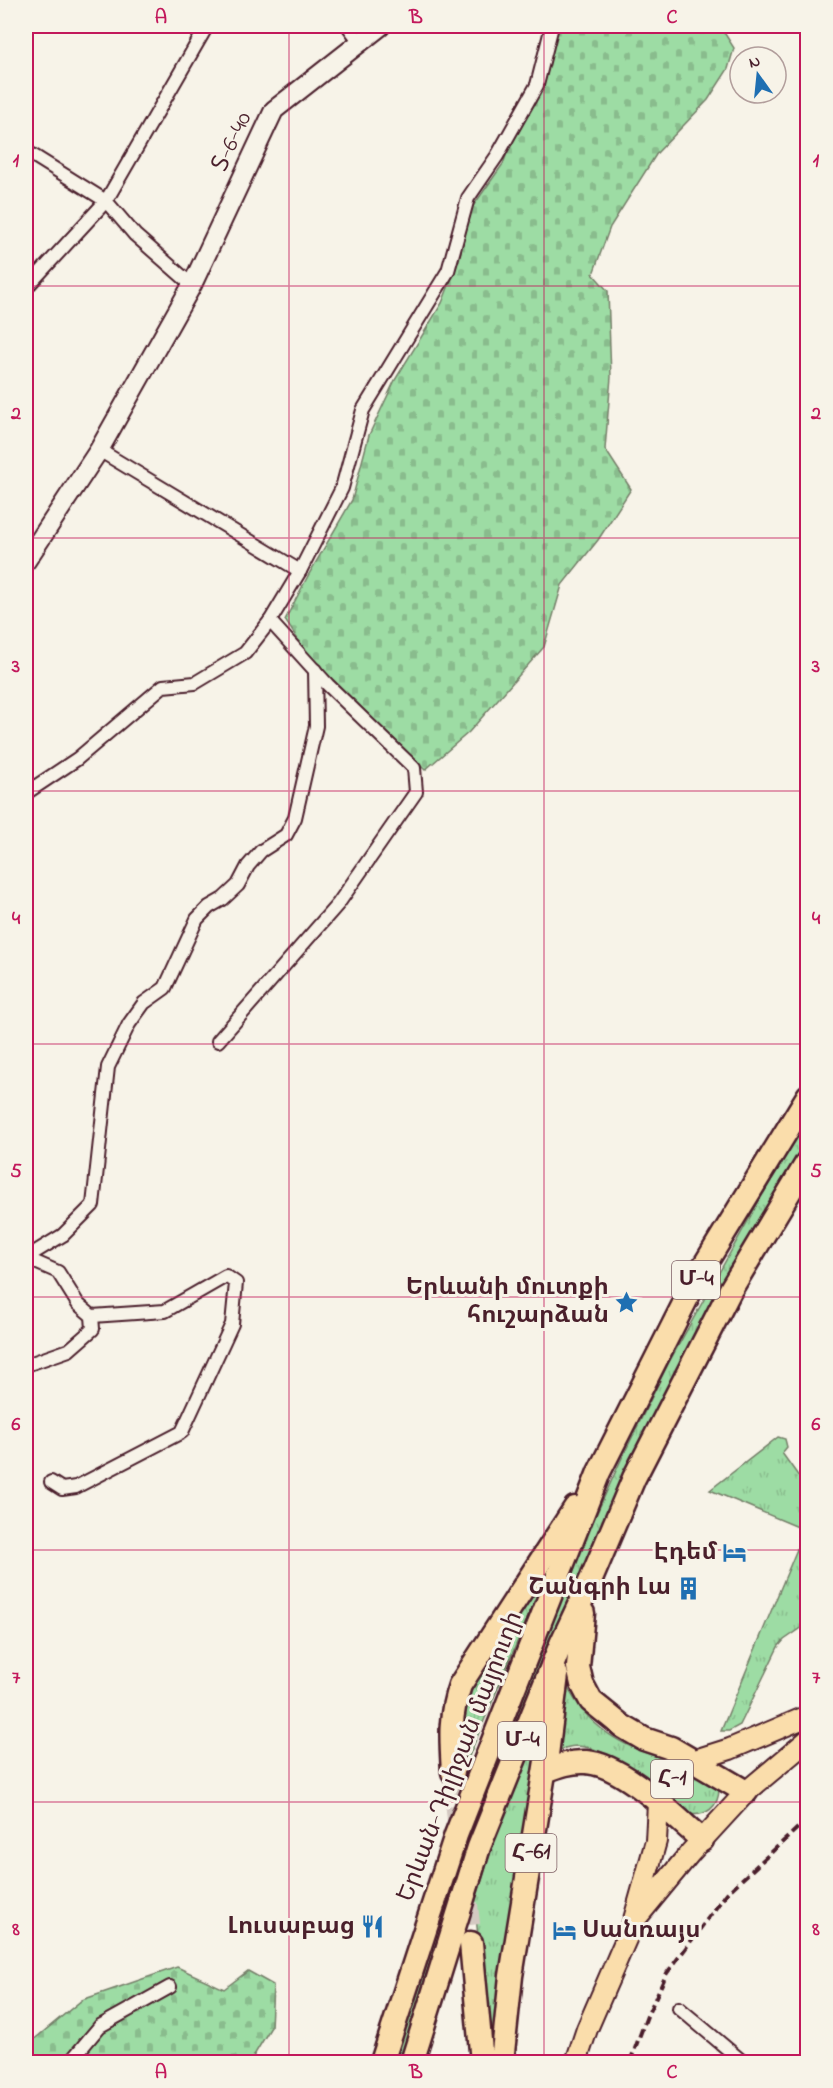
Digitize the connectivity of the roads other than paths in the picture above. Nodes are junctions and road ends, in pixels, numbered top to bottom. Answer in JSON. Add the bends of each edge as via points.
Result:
{"nodes":[{"id":1,"x":207,"y":26,"type":"edge"},
{"id":2,"x":348,"y":26,"type":"edge"},
{"id":3,"x":381,"y":26,"type":"edge"},
{"id":4,"x":552,"y":26,"type":"edge"},
{"id":5,"x":360,"y":42,"type":"junction"},
{"id":6,"x":26,"y":151,"type":"edge"},
{"id":7,"x":106,"y":201,"type":"junction"},
{"id":8,"x":192,"y":285,"type":"junction"},
{"id":9,"x":26,"y":288,"type":"edge"},
{"id":10,"x":99,"y":450,"type":"junction"},
{"id":11,"x":26,"y":561,"type":"edge"},
{"id":12,"x":300,"y":571,"type":"junction"},
{"id":13,"x":270,"y":621,"type":"junction"},
{"id":14,"x":315,"y":670,"type":"junction"},
{"id":15,"x":26,"y":793,"type":"edge"},
{"id":16,"x":218,"y":1041,"type":"dead end"},
{"id":17,"x":807,"y":1096,"type":"edge"},
{"id":18,"x":807,"y":1161,"type":"edge"},
{"id":19,"x":26,"y":1257,"type":"edge"},
{"id":20,"x":92,"y":1316,"type":"junction"},
{"id":21,"x":26,"y":1365,"type":"edge"},
{"id":22,"x":599,"y":1472,"type":"junction"},
{"id":23,"x":51,"y":1482,"type":"dead end"},
{"id":24,"x":590,"y":1582,"type":"junction"},
{"id":25,"x":561,"y":1644,"type":"junction"},
{"id":26,"x":807,"y":1716,"type":"edge"},
{"id":27,"x":807,"y":1740,"type":"edge"},
{"id":28,"x":692,"y":1761,"type":"junction"},
{"id":29,"x":545,"y":1771,"type":"junction"},
{"id":30,"x":453,"y":1772,"type":"tunnel mouth"},
{"id":31,"x":746,"y":1792,"type":"junction"},
{"id":32,"x":658,"y":1803,"type":"junction"},
{"id":33,"x":702,"y":1840,"type":"junction"},
{"id":34,"x":633,"y":1923,"type":"junction"},
{"id":35,"x":471,"y":1942,"type":"tunnel mouth"},
{"id":36,"x":170,"y":1987,"type":"dead end"},
{"id":37,"x":679,"y":2008,"type":"dead end"},
{"id":38,"x":70,"y":2062,"type":"edge"},
{"id":39,"x":382,"y":2062,"type":"edge"},
{"id":40,"x":411,"y":2062,"type":"edge"},
{"id":41,"x":482,"y":2062,"type":"edge"},
{"id":42,"x":502,"y":2062,"type":"edge"},
{"id":43,"x":576,"y":2062,"type":"edge"},
{"id":44,"x":743,"y":2062,"type":"edge"}],
"edges":[{"from":1,"to":7,"type":"street"},
{"from":2,"to":5,"type":"street"},
{"from":3,"to":5,"type":"street","name":"Տ-6-40","number":"Տ-6-40"},
{"from":4,"to":12,"type":"street","via":[[537,85],[468,198],[448,271],[363,410],[342,488]]},
{"from":5,"to":8,"type":"street","name":"Տ-6-40","number":"Տ-6-40","via":[[274,110]]},
{"from":6,"to":7,"type":"street"},
{"from":7,"to":8,"type":"street","via":[[135,235]]},
{"from":7,"to":9,"type":"street"},
{"from":8,"to":10,"type":"street","number":"Տ-6-40"},
{"from":10,"to":11,"type":"street","number":"Տ-6-40"},
{"from":10,"to":12,"type":"street"},
{"from":12,"to":13,"type":"street"},
{"from":13,"to":14,"type":"street"},
{"from":13,"to":15,"type":"street","via":[[245,653],[195,683],[163,686],[77,759]]},
{"from":14,"to":16,"type":"street","via":[[414,768],[416,792],[338,904]]},
{"from":14,"to":19,"type":"street","via":[[316,726],[295,818],[286,835],[261,851],[248,866],[238,885],[196,919],[165,988],[144,1003],[129,1024],[108,1067],[93,1204],[63,1235]]},
{"from":17,"to":22,"type":"highway","name":"Երևան-Դիլիջան մայրուղի","number":"Մ-4","via":[[699,1274]]},
{"from":18,"to":24,"type":"highway","name":"Երևան-Դիլիջան մայրուղի","number":"Մ-4","via":[[731,1289],[634,1478]]},
{"from":19,"to":20,"type":"street","via":[[58,1272],[78,1304]]},
{"from":20,"to":21,"type":"street","via":[[93,1329],[69,1350]]},
{"from":20,"to":23,"type":"street","via":[[165,1311],[226,1276],[236,1283],[232,1324],[182,1432],[76,1487],[62,1489]]},
{"from":22,"to":30,"type":"highway","via":[[460,1684],[450,1731]]},
{"from":22,"to":39,"type":"highway","name":"Երևան-Դիլիջան մայրուղի","number":"Մ-4","via":[[456,1835]]},
{"from":24,"to":25,"type":"highway","name":"Երևան-Դիլիջան մայրուղի","number":"Մ-4"},
{"from":24,"to":28,"type":"highway","via":[[581,1619],[578,1667],[591,1701],[644,1739],[671,1748]]},
{"from":25,"to":29,"type":"highway","number":"Հ-61"},
{"from":25,"to":40,"type":"highway","name":"Երևան-Դիլիջան մայրուղի","number":"Մ-4","via":[[479,1847]]},
{"from":26,"to":28,"type":"main road","number":"Հ-1"},
{"from":27,"to":31,"type":"main road","number":"Հ-1"},
{"from":28,"to":31,"type":"highway"},
{"from":28,"to":32,"type":"main road","number":"Հ-1","via":[[667,1784]]},
{"from":29,"to":32,"type":"highway","via":[[571,1763],[599,1764]]},
{"from":29,"to":42,"type":"highway","number":"Հ-61"},
{"from":31,"to":33,"type":"main road","number":"Հ-1"},
{"from":32,"to":33,"type":"highway"},
{"from":32,"to":34,"type":"main road","number":"Հ-1","via":[[656,1841]]},
{"from":33,"to":34,"type":"main road","number":"Հ-1"},
{"from":34,"to":43,"type":"main road","number":"Հ-1"},
{"from":35,"to":41,"type":"highway"},
{"from":36,"to":38,"type":"street","via":[[100,2026]]},
{"from":37,"to":44,"type":"street"}]}
